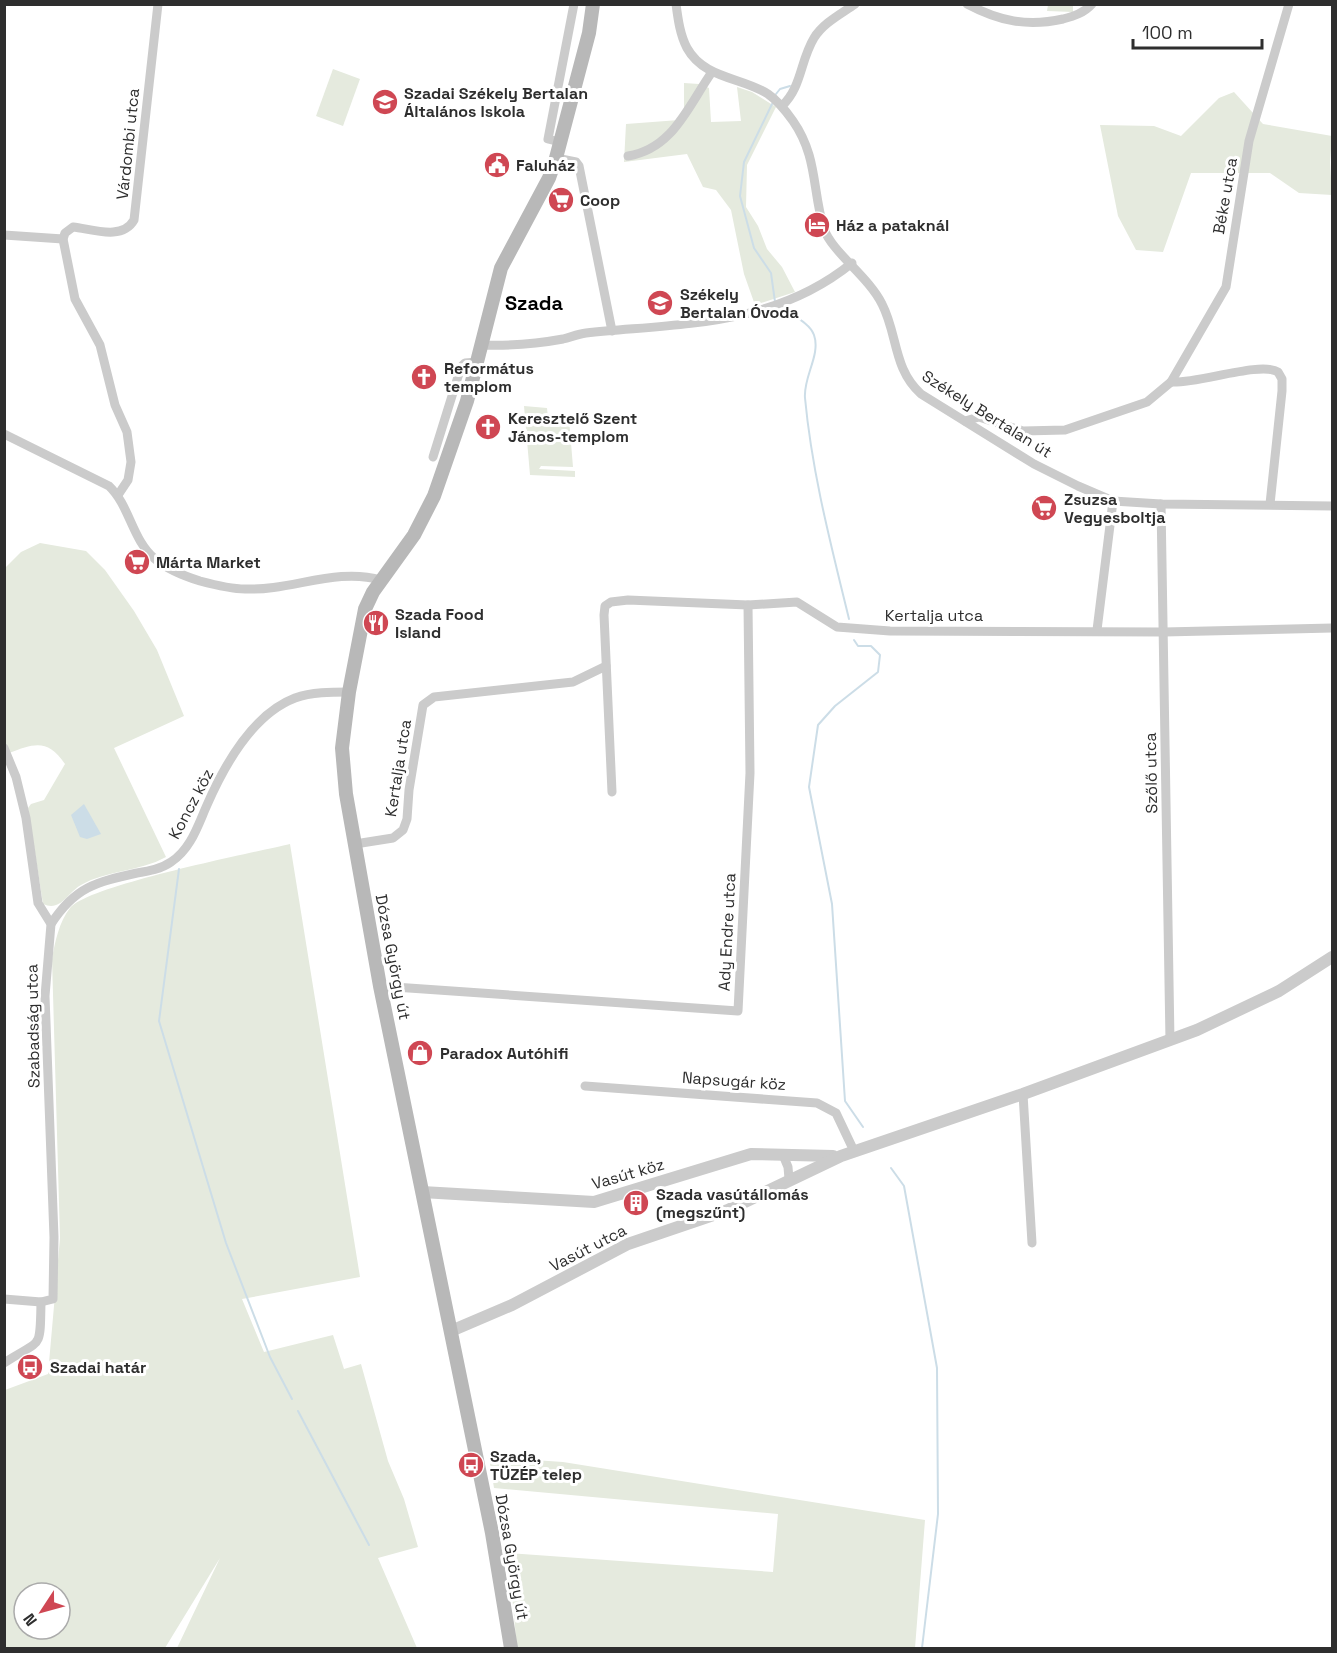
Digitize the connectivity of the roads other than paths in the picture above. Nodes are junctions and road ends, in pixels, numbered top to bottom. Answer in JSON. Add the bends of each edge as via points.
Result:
{"nodes":[{"id":1,"x":158,"y":4,"type":"edge"},
{"id":2,"x":574,"y":4,"type":"edge"},
{"id":3,"x":593,"y":4,"type":"edge"},
{"id":4,"x":676,"y":4,"type":"edge"},
{"id":5,"x":855,"y":4,"type":"edge"},
{"id":6,"x":967,"y":4,"type":"edge"},
{"id":7,"x":1092,"y":4,"type":"edge"},
{"id":8,"x":1289,"y":4,"type":"edge"},
{"id":9,"x":1079,"y":9,"type":"edge"},
{"id":10,"x":712,"y":72,"type":"junction"},
{"id":11,"x":782,"y":106,"type":"junction"},
{"id":12,"x":560,"y":142,"type":"junction"},
{"id":13,"x":627,"y":156,"type":"dead end"},
{"id":14,"x":556,"y":158,"type":"junction"},
{"id":15,"x":4,"y":235,"type":"edge"},
{"id":16,"x":63,"y":239,"type":"junction"},
{"id":17,"x":852,"y":263,"type":"junction"},
{"id":18,"x":612,"y":331,"type":"junction"},
{"id":19,"x":481,"y":345,"type":"junction"},
{"id":20,"x":477,"y":362,"type":"junction"},
{"id":21,"x":1171,"y":382,"type":"junction"},
{"id":22,"x":965,"y":421,"type":"junction"},
{"id":23,"x":4,"y":434,"type":"edge"},
{"id":24,"x":433,"y":457,"type":"dead end"},
{"id":25,"x":118,"y":495,"type":"junction"},
{"id":26,"x":1113,"y":501,"type":"junction"},
{"id":27,"x":1161,"y":504,"type":"junction"},
{"id":28,"x":1270,"y":504,"type":"junction"},
{"id":29,"x":1332,"y":506,"type":"edge"},
{"id":30,"x":381,"y":580,"type":"junction"},
{"id":31,"x":748,"y":605,"type":"junction"},
{"id":32,"x":1332,"y":628,"type":"edge"},
{"id":33,"x":1097,"y":630,"type":"junction"},
{"id":34,"x":1164,"y":632,"type":"junction"},
{"id":35,"x":606,"y":666,"type":"junction"},
{"id":36,"x":349,"y":692,"type":"junction"},
{"id":37,"x":4,"y":748,"type":"edge"},
{"id":38,"x":612,"y":792,"type":"dead end"},
{"id":39,"x":355,"y":844,"type":"junction"},
{"id":40,"x":51,"y":924,"type":"junction"},
{"id":41,"x":1332,"y":957,"type":"edge"},
{"id":42,"x":380,"y":986,"type":"junction"},
{"id":43,"x":1170,"y":1041,"type":"junction"},
{"id":44,"x":585,"y":1086,"type":"dead end"},
{"id":45,"x":1023,"y":1094,"type":"junction"},
{"id":46,"x":854,"y":1151,"type":"junction"},
{"id":47,"x":783,"y":1155,"type":"junction"},
{"id":48,"x":841,"y":1155,"type":"junction"},
{"id":49,"x":789,"y":1179,"type":"junction"},
{"id":50,"x":422,"y":1192,"type":"junction"},
{"id":51,"x":1032,"y":1243,"type":"dead end"},
{"id":52,"x":4,"y":1299,"type":"edge"},
{"id":53,"x":41,"y":1302,"type":"junction"},
{"id":54,"x":451,"y":1331,"type":"junction"},
{"id":55,"x":4,"y":1363,"type":"edge"},
{"id":56,"x":511,"y":1648,"type":"edge"}],
"edges":[{"from":1,"to":16,"type":"street","name":"Várdombi utca","via":[[134,220],[123,231],[73,227]]},
{"from":2,"to":12,"type":"street","via":[[548,139]]},
{"from":3,"to":12,"type":"main road","name":"Dózsa György út"},
{"from":4,"to":10,"type":"street","name":"Székely Bertalan út","via":[[688,50]]},
{"from":5,"to":11,"type":"street","via":[[815,36],[798,86]]},
{"from":6,"to":9,"type":"street","via":[[987,15],[1025,24]]},
{"from":7,"to":9,"type":"street"},
{"from":8,"to":21,"type":"street","name":"Béke utca","via":[[1249,141],[1226,287]]},
{"from":10,"to":11,"type":"street","name":"Székely Bertalan út","via":[[758,89]]},
{"from":10,"to":13,"type":"street","via":[[677,127],[648,151]]},
{"from":11,"to":17,"type":"street","name":"Székely Bertalan út","via":[[807,145],[828,237]]},
{"from":12,"to":14,"type":"main road","name":"Dózsa György út"},
{"from":14,"to":18,"type":"street","via":[[578,163]]},
{"from":14,"to":19,"type":"main road","name":"Dózsa György út","via":[[501,268]]},
{"from":15,"to":16,"type":"street"},
{"from":16,"to":25,"type":"street","via":[[75,299],[100,345],[115,405],[127,432],[131,462],[128,480]]},
{"from":17,"to":18,"type":"street","via":[[821,287],[786,303],[718,320]]},
{"from":17,"to":22,"type":"street","name":"Székely Bertalan út","via":[[883,305],[899,366],[908,382]]},
{"from":18,"to":19,"type":"street","via":[[512,346]]},
{"from":19,"to":20,"type":"main road","name":"Dózsa György út"},
{"from":20,"to":24,"type":"street","via":[[461,367]]},
{"from":20,"to":30,"type":"main road","name":"Dózsa György út","via":[[434,496],[414,535]]},
{"from":21,"to":22,"type":"street","name":"Béke utca","via":[[1147,402],[1065,430],[1023,431],[980,417]]},
{"from":21,"to":28,"type":"street","via":[[1186,383],[1269,368],[1278,372],[1282,391]]},
{"from":22,"to":26,"type":"street","name":"Székely Bertalan út","via":[[1034,464]]},
{"from":23,"to":25,"type":"street","via":[[92,476]]},
{"from":25,"to":30,"type":"street","via":[[149,552],[163,565],[186,576],[217,586],[246,589],[362,574]]},
{"from":26,"to":27,"type":"street","name":"Székely Bertalan út"},
{"from":26,"to":33,"type":"street"},
{"from":27,"to":28,"type":"street","name":"Székely Bertalan út"},
{"from":27,"to":34,"type":"street","name":"Szőlő utca"},
{"from":28,"to":29,"type":"street","name":"Székely Bertalan út"},
{"from":30,"to":36,"type":"main road","name":"Dózsa György út","via":[[365,609]]},
{"from":31,"to":33,"type":"street","name":"Kertalja utca","via":[[797,602],[837,627],[890,631]]},
{"from":31,"to":35,"type":"street","name":"Kertalja utca","via":[[611,602],[605,606],[603,615]]},
{"from":31,"to":42,"type":"street","name":"Ady Endre utca","via":[[750,773],[738,1011]]},
{"from":32,"to":34,"type":"street","name":"Kertalja utca"},
{"from":33,"to":34,"type":"street","name":"Kertalja utca"},
{"from":34,"to":43,"type":"street","name":"Szőlő utca"},
{"from":35,"to":38,"type":"street","name":"Kertalja utca"},
{"from":35,"to":39,"type":"street","name":"Kertalja utca","via":[[573,682],[434,696],[428,700],[423,705],[403,830],[393,838]]},
{"from":36,"to":39,"type":"main road","name":"Dózsa György út","via":[[342,748]]},
{"from":36,"to":40,"type":"street","name":"Koncz köz","via":[[306,694],[280,705],[240,747],[179,856],[155,870],[88,886],[69,900]]},
{"from":37,"to":40,"type":"street","via":[[13,766],[26,818],[38,903]]},
{"from":39,"to":42,"type":"main road","name":"Dózsa György út"},
{"from":40,"to":53,"type":"street","name":"Szabadság utca","via":[[46,986],[53,1299]]},
{"from":41,"to":43,"type":"street","via":[[1251,1006]]},
{"from":42,"to":50,"type":"main road","name":"Dózsa György út"},
{"from":43,"to":45,"type":"street"},
{"from":44,"to":46,"type":"street","name":"Napsugár köz","via":[[818,1102],[836,1113]]},
{"from":45,"to":46,"type":"street"},
{"from":45,"to":51,"type":"street"},
{"from":46,"to":48,"type":"street"},
{"from":47,"to":48,"type":"street","name":"Vasút köz"},
{"from":47,"to":49,"type":"street"},
{"from":47,"to":50,"type":"street","name":"Vasút köz","via":[[732,1158],[594,1202]]},
{"from":48,"to":49,"type":"street","name":"Vasút utca"},
{"from":49,"to":54,"type":"street","name":"Vasút utca","via":[[728,1210],[628,1244],[512,1305]]},
{"from":50,"to":54,"type":"main road","name":"Dózsa György út"},
{"from":52,"to":53,"type":"street"},
{"from":53,"to":55,"type":"street","via":[[38,1344]]},
{"from":54,"to":56,"type":"main road","name":"Dózsa György út"}]}
